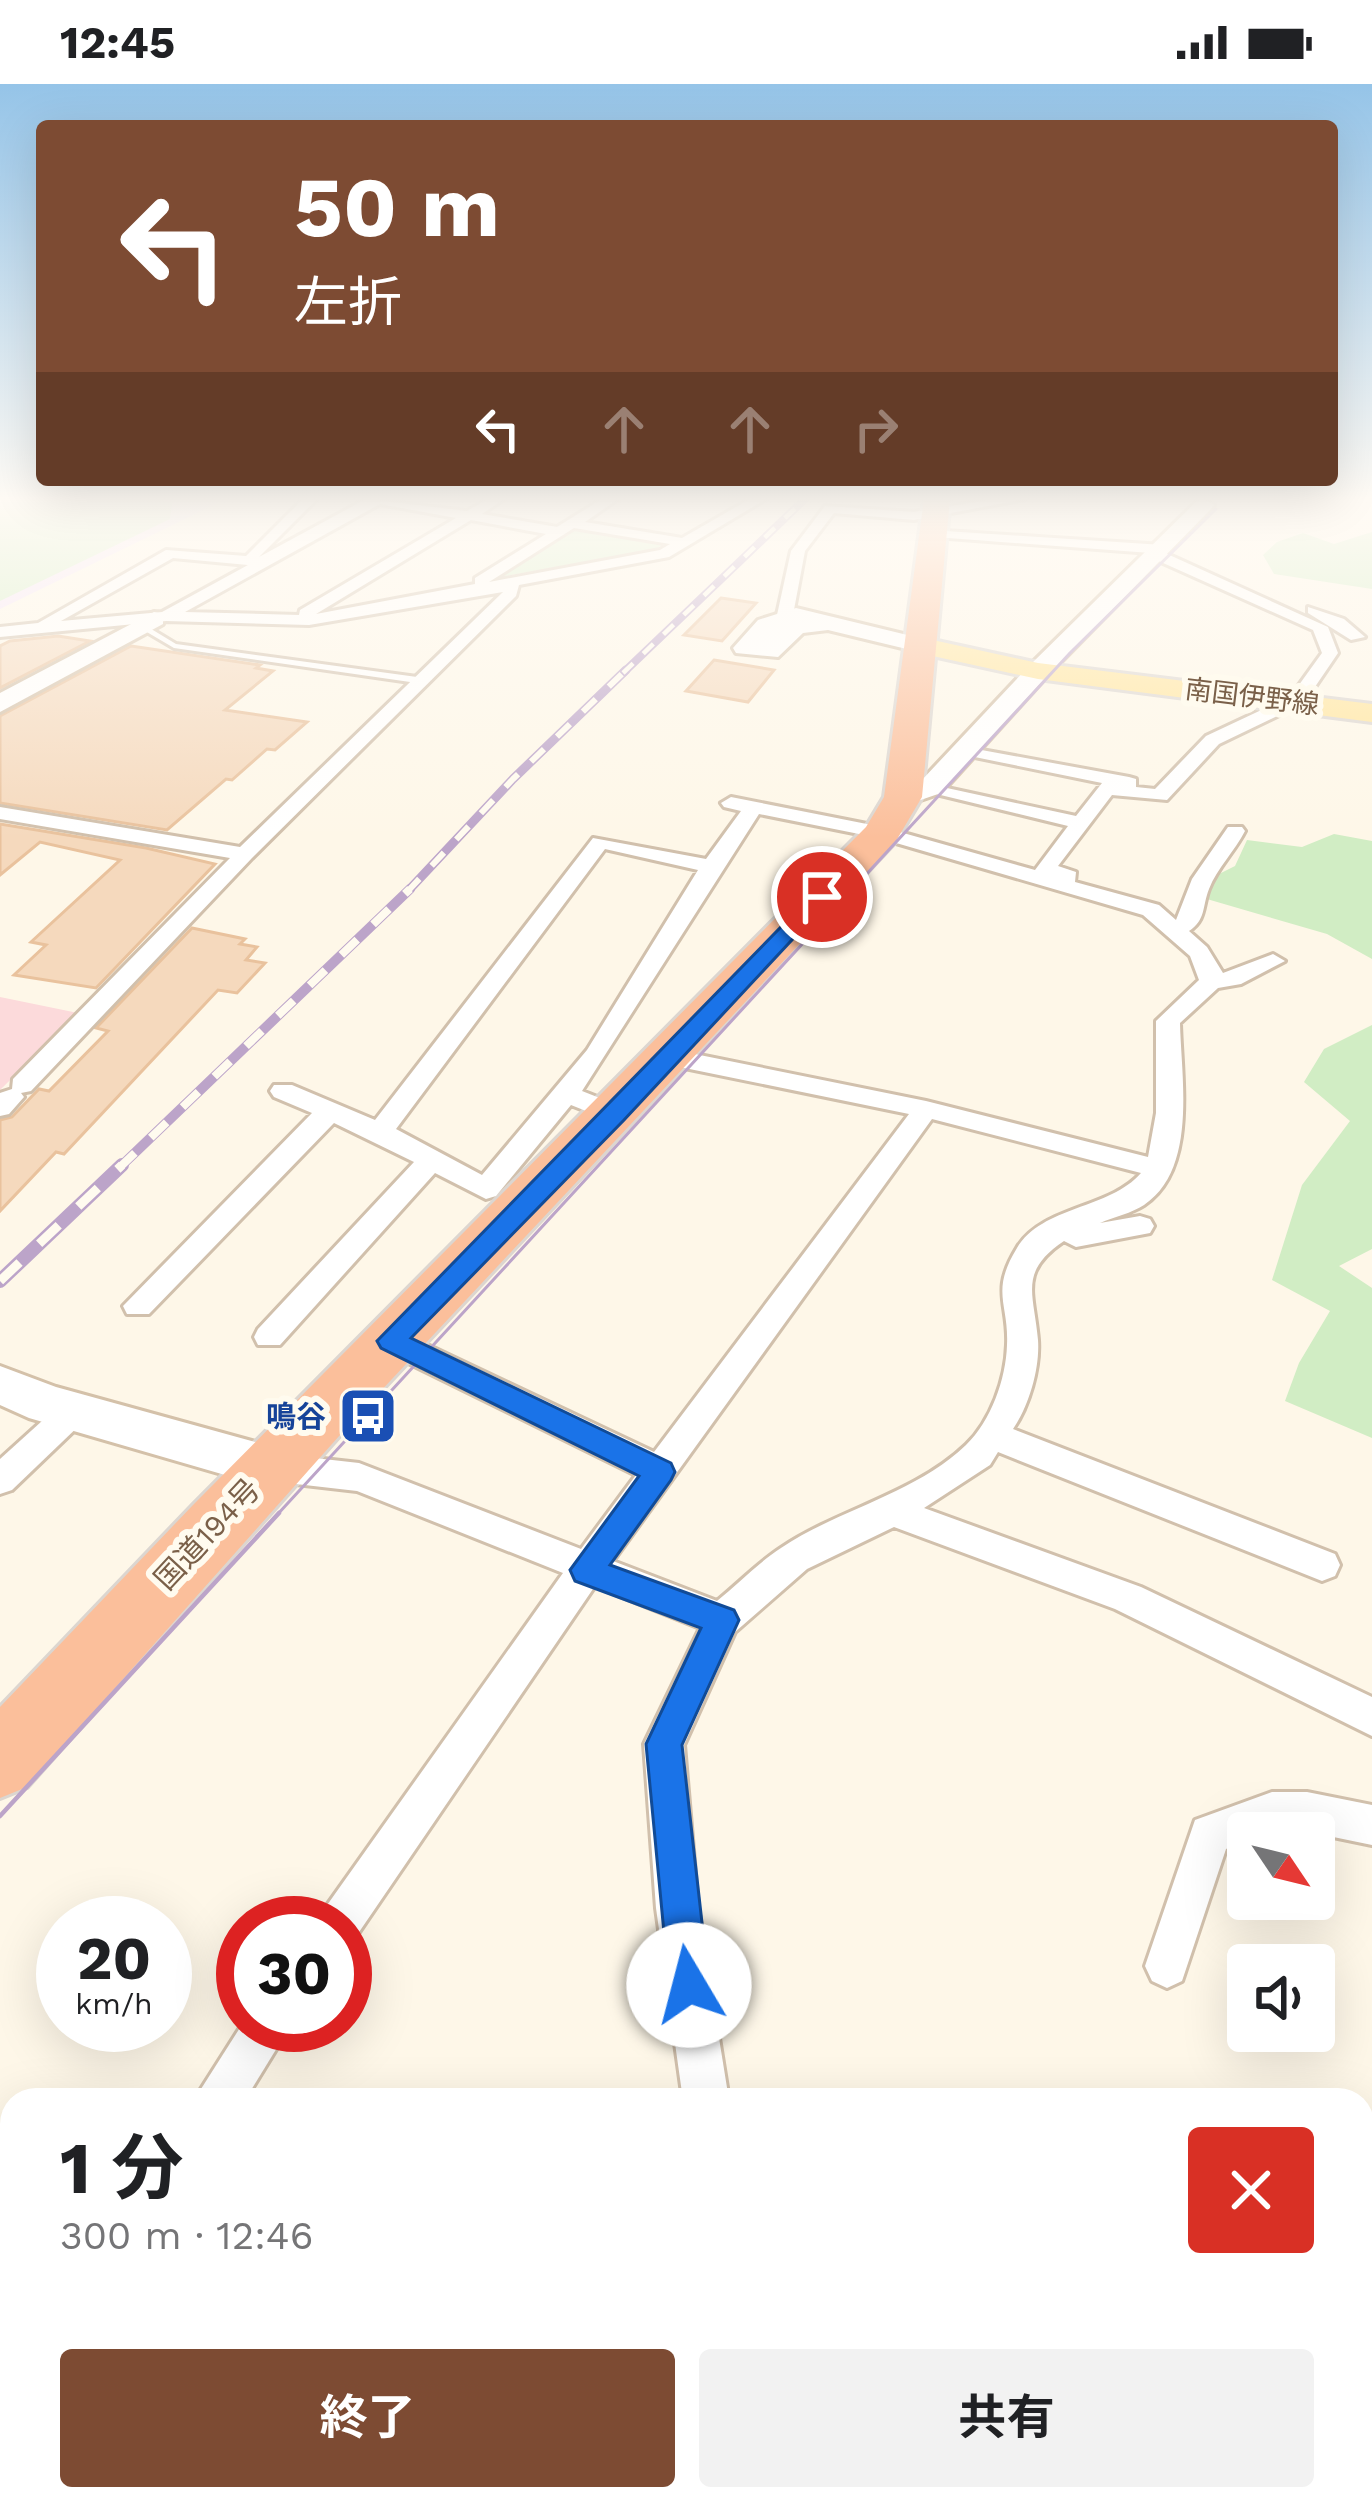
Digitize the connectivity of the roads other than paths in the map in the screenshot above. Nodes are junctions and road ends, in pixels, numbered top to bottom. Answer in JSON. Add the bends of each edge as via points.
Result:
{"nodes":[{"id":1,"x":65,"y":612,"type":"edge"},
{"id":2,"x":167,"y":612,"type":"edge"},
{"id":3,"x":308,"y":612,"type":"edge"},
{"id":4,"x":344,"y":612,"type":"edge"},
{"id":5,"x":490,"y":612,"type":"edge"},
{"id":6,"x":923,"y":612,"type":"edge"},
{"id":7,"x":1098,"y":612,"type":"edge"},
{"id":8,"x":1286,"y":612,"type":"edge"},
{"id":9,"x":1316,"y":612,"type":"edge"},
{"id":10,"x":785,"y":615,"type":"joint"},
{"id":11,"x":154,"y":620,"type":"junction"},
{"id":12,"x":293,"y":621,"type":"junction"},
{"id":13,"x":828,"y":623,"type":"junction"},
{"id":14,"x":35,"y":629,"type":"junction"},
{"id":15,"x":0,"y":632,"type":"edge"},
{"id":16,"x":1357,"y":638,"type":"dead end"},
{"id":17,"x":919,"y":645,"type":"junction"},
{"id":18,"x":1038,"y":671,"type":"junction"},
{"id":19,"x":417,"y":680,"type":"junction"},
{"id":20,"x":1297,"y":703,"type":"junction"},
{"id":21,"x":0,"y":704,"type":"edge"},
{"id":22,"x":1372,"y":713,"type":"edge"},
{"id":23,"x":967,"y":750,"type":"junction"},
{"id":24,"x":1164,"y":792,"type":"junction"},
{"id":25,"x":731,"y":803,"type":"dead end"},
{"id":26,"x":905,"y":805,"type":"junction"},
{"id":27,"x":754,"y":807,"type":"junction"},
{"id":28,"x":0,"y":812,"type":"edge"},
{"id":29,"x":1081,"y":823,"type":"junction"},
{"id":30,"x":1235,"y":831,"type":"dead end"},
{"id":31,"x":245,"y":854,"type":"junction"},
{"id":32,"x":711,"y":866,"type":"junction"},
{"id":33,"x":1127,"y":902,"type":"junction"},
{"id":34,"x":1178,"y":928,"type":"junction"},
{"id":35,"x":1273,"y":961,"type":"dead end"},
{"id":36,"x":1211,"y":982,"type":"junction"},
{"id":37,"x":670,"y":1058,"type":"junction"},
{"id":38,"x":283,"y":1090,"type":"dead end"},
{"id":39,"x":566,"y":1094,"type":"junction"},
{"id":40,"x":11,"y":1097,"type":"edge"},
{"id":41,"x":926,"y":1109,"type":"junction"},
{"id":42,"x":330,"y":1111,"type":"junction"},
{"id":43,"x":616,"y":1114,"type":"junction"},
{"id":44,"x":380,"y":1132,"type":"junction"},
{"id":45,"x":432,"y":1160,"type":"junction"},
{"id":46,"x":1160,"y":1168,"type":"junction"},
{"id":47,"x":1140,"y":1226,"type":"dead end"},
{"id":48,"x":1030,"y":1250,"type":"junction"},
{"id":49,"x":138,"y":1306,"type":"dead end"},
{"id":50,"x":269,"y":1337,"type":"dead end"},
{"id":51,"x":391,"y":1341,"type":"junction"},
{"id":52,"x":0,"y":1385,"type":"edge"},
{"id":53,"x":40,"y":1405,"type":"edge"},
{"id":54,"x":992,"y":1435,"type":"junction"},
{"id":55,"x":270,"y":1467,"type":"junction"},
{"id":56,"x":660,"y":1472,"type":"junction"},
{"id":57,"x":0,"y":1480,"type":"edge"},
{"id":58,"x":892,"y":1511,"type":"junction"},
{"id":59,"x":1322,"y":1565,"type":"dead end"},
{"id":60,"x":586,"y":1570,"type":"junction"},
{"id":61,"x":722,"y":1620,"type":"junction"},
{"id":62,"x":1372,"y":1717,"type":"edge"},
{"id":63,"x":0,"y":1761,"type":"edge"},
{"id":64,"x":1372,"y":1825,"type":"edge"},
{"id":65,"x":359,"y":1896,"type":"edge"},
{"id":66,"x":1167,"y":1966,"type":"dead end"},
{"id":67,"x":250,"y":2052,"type":"edge"},
{"id":68,"x":225,"y":2088,"type":"edge"},
{"id":69,"x":704,"y":2088,"type":"edge"}],
"edges":[{"from":1,"to":14,"type":"street"},
{"from":2,"to":11,"type":"street"},
{"from":3,"to":12,"type":"street"},
{"from":4,"to":12,"type":"street"},
{"from":5,"to":19,"type":"street"},
{"from":6,"to":17,"type":"highway"},
{"from":7,"to":18,"type":"street"},
{"from":8,"to":20,"type":"street","via":[[1320,627],[1329,640],[1319,680]]},
{"from":9,"to":16,"type":"street"},
{"from":10,"to":13,"type":"street"},
{"from":10,"to":13,"type":"street","via":[[745,648],[769,652],[796,626]]},
{"from":11,"to":12,"type":"street"},
{"from":11,"to":14,"type":"street"},
{"from":11,"to":19,"type":"lane","via":[[174,646]]},
{"from":11,"to":21,"type":"street"},
{"from":13,"to":17,"type":"street"},
{"from":14,"to":15,"type":"street"},
{"from":17,"to":18,"type":"main road","name":"南国伊野線"},
{"from":17,"to":26,"type":"highway"},
{"from":18,"to":20,"type":"main road","name":"南国伊野線"},
{"from":18,"to":23,"type":"street"},
{"from":19,"to":31,"type":"street"},
{"from":20,"to":22,"type":"main road","name":"南国伊野線"},
{"from":20,"to":24,"type":"street","via":[[1216,737]]},
{"from":23,"to":24,"type":"street"},
{"from":23,"to":26,"type":"street"},
{"from":24,"to":29,"type":"street","via":[[1107,788]]},
{"from":25,"to":27,"type":"street"},
{"from":26,"to":27,"type":"street"},
{"from":26,"to":29,"type":"street"},
{"from":26,"to":33,"type":"street"},
{"from":26,"to":37,"type":"highway","name":"国道194号"},
{"from":27,"to":32,"type":"street"},
{"from":28,"to":31,"type":"street"},
{"from":29,"to":33,"type":"street","via":[[1045,869]]},
{"from":30,"to":34,"type":"street","via":[[1199,877],[1191,920]]},
{"from":31,"to":40,"type":"street"},
{"from":32,"to":39,"type":"street"},
{"from":32,"to":44,"type":"street","via":[[601,842]]},
{"from":33,"to":34,"type":"street"},
{"from":34,"to":36,"type":"street"},
{"from":35,"to":36,"type":"street"},
{"from":36,"to":46,"type":"street","via":[[1168,1021]]},
{"from":37,"to":41,"type":"street"},
{"from":37,"to":43,"type":"highway","name":"国道194号"},
{"from":38,"to":42,"type":"street"},
{"from":39,"to":43,"type":"street"},
{"from":39,"to":45,"type":"street","via":[[486,1189]]},
{"from":41,"to":46,"type":"street"},
{"from":41,"to":56,"type":"street"},
{"from":42,"to":44,"type":"street"},
{"from":42,"to":49,"type":"street"},
{"from":43,"to":51,"type":"highway","name":"国道194号"},
{"from":44,"to":45,"type":"street"},
{"from":45,"to":50,"type":"street"},
{"from":46,"to":48,"type":"street","via":[[1136,1197]]},
{"from":47,"to":48,"type":"street"},
{"from":48,"to":54,"type":"street","via":[[1014,1289],[1023,1344],[1010,1408]]},
{"from":51,"to":55,"type":"highway","name":"国道194号"},
{"from":51,"to":56,"type":"street"},
{"from":52,"to":53,"type":"street"},
{"from":53,"to":55,"type":"street"},
{"from":53,"to":57,"type":"street"},
{"from":54,"to":58,"type":"street","via":[[978,1456]]},
{"from":54,"to":59,"type":"street"},
{"from":55,"to":60,"type":"street","via":[[358,1477]]},
{"from":55,"to":63,"type":"highway","name":"国道194号"},
{"from":56,"to":60,"type":"street"},
{"from":58,"to":61,"type":"street","via":[[794,1558]]},
{"from":58,"to":62,"type":"street","via":[[1128,1598]]},
{"from":60,"to":61,"type":"street"},
{"from":60,"to":65,"type":"street"},
{"from":61,"to":69,"type":"street","via":[[664,1744],[677,1908]]},
{"from":64,"to":66,"type":"street","via":[[1303,1811],[1251,1813],[1210,1835]]},
{"from":67,"to":68,"type":"street"}]}
